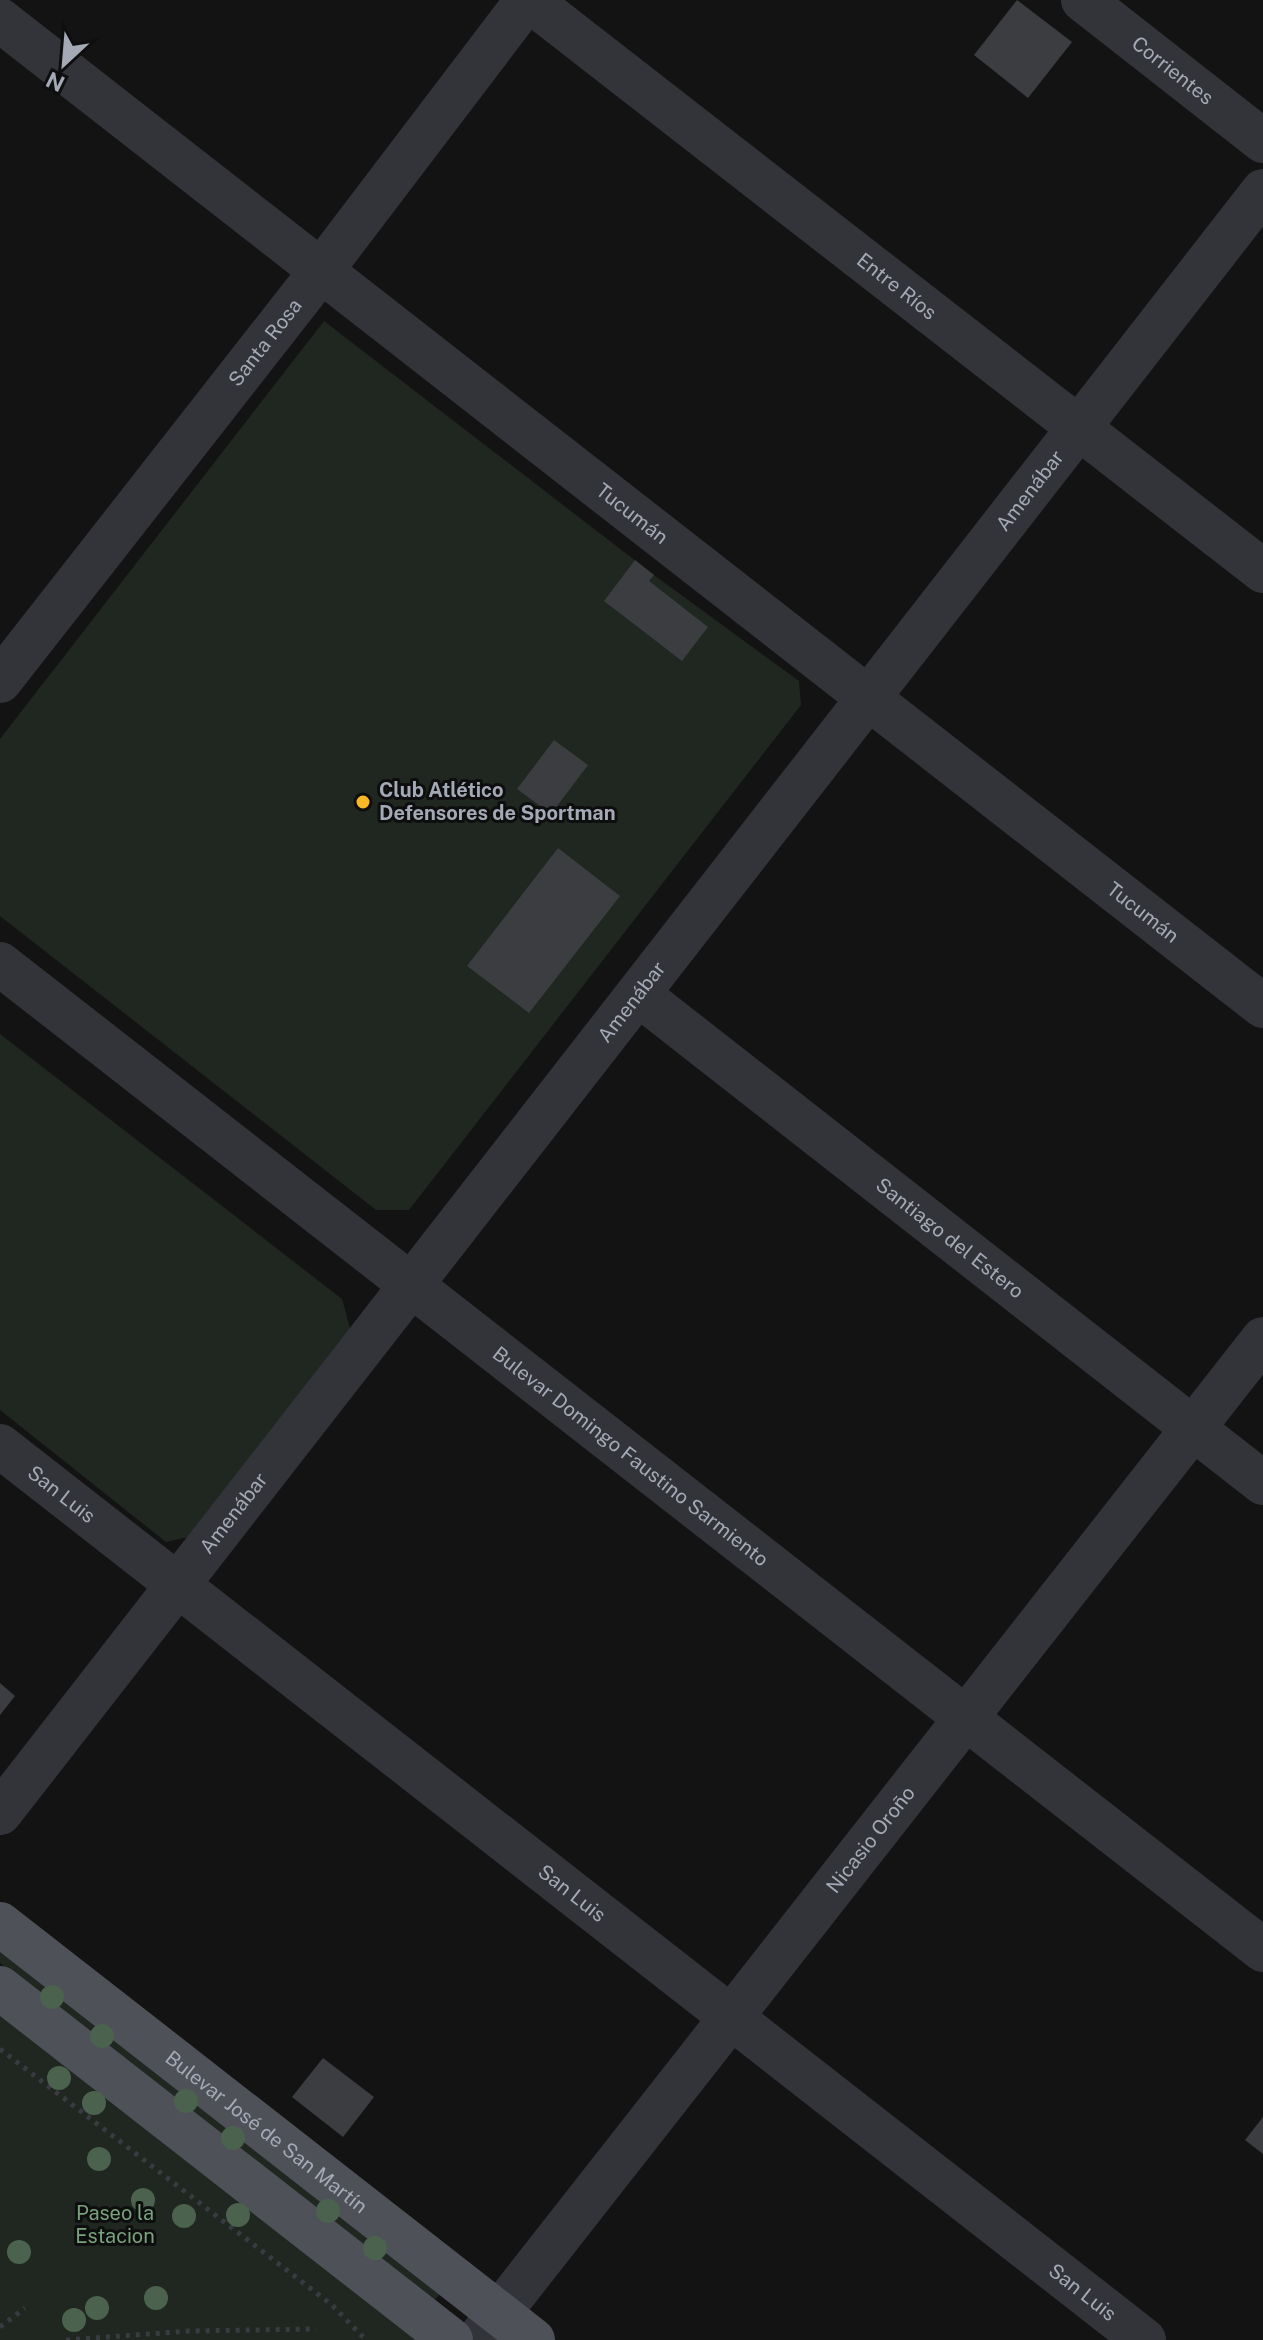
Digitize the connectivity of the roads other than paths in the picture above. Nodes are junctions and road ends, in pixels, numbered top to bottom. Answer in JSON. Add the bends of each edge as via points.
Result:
{"nodes":[{"id":1,"x":528,"y":0,"type":"edge"},
{"id":2,"x":1083,"y":0,"type":"edge"},
{"id":3,"x":0,"y":20,"type":"edge"},
{"id":4,"x":1263,"y":141,"type":"edge"},
{"id":5,"x":1263,"y":191,"type":"edge"},
{"id":6,"x":321,"y":271,"type":"junction"},
{"id":7,"x":1079,"y":428,"type":"junction"},
{"id":8,"x":1263,"y":571,"type":"edge"},
{"id":9,"x":0,"y":681,"type":"edge"},
{"id":10,"x":868,"y":698,"type":"junction"},
{"id":11,"x":0,"y":964,"type":"edge"},
{"id":12,"x":638,"y":994,"type":"junction"},
{"id":13,"x":1263,"y":1006,"type":"edge"},
{"id":14,"x":411,"y":1285,"type":"junction"},
{"id":15,"x":1263,"y":1339,"type":"edge"},
{"id":16,"x":1193,"y":1428,"type":"junction"},
{"id":17,"x":0,"y":1446,"type":"edge"},
{"id":18,"x":1263,"y":1483,"type":"edge"},
{"id":19,"x":178,"y":1584,"type":"junction"},
{"id":20,"x":966,"y":1718,"type":"junction"},
{"id":21,"x":0,"y":1813,"type":"edge"},
{"id":22,"x":0,"y":1924,"type":"edge"},
{"id":23,"x":1263,"y":1950,"type":"edge"},
{"id":24,"x":0,"y":1988,"type":"edge"},
{"id":25,"x":731,"y":2017,"type":"junction"},
{"id":26,"x":489,"y":2327,"type":"edge"},
{"id":27,"x":451,"y":2340,"type":"edge"},
{"id":28,"x":533,"y":2340,"type":"edge"},
{"id":29,"x":1144,"y":2340,"type":"edge"}],
"edges":[{"from":1,"to":6,"type":"street","name":"Santa Rosa"},
{"from":1,"to":7,"type":"street","name":"Entre Ríos"},
{"from":2,"to":4,"type":"street","name":"Corrientes"},
{"from":3,"to":6,"type":"street","name":"Tucumán"},
{"from":5,"to":7,"type":"street","name":"Amenábar"},
{"from":6,"to":9,"type":"street","name":"Santa Rosa"},
{"from":6,"to":10,"type":"street","name":"Tucumán"},
{"from":7,"to":8,"type":"street","name":"Entre Ríos"},
{"from":7,"to":10,"type":"street","name":"Amenábar"},
{"from":10,"to":12,"type":"street","name":"Amenábar"},
{"from":10,"to":13,"type":"street","name":"Tucumán"},
{"from":11,"to":14,"type":"street","name":"Bulevar Domingo Faustino Sarmiento"},
{"from":12,"to":14,"type":"street","name":"Amenábar"},
{"from":12,"to":16,"type":"street","name":"Santiago del Estero"},
{"from":14,"to":19,"type":"street","name":"Amenábar"},
{"from":14,"to":20,"type":"street","name":"Bulevar Domingo Faustino Sarmiento"},
{"from":15,"to":16,"type":"street","name":"Nicasio Oroño"},
{"from":16,"to":18,"type":"street","name":"Santiago del Estero"},
{"from":16,"to":20,"type":"street","name":"Nicasio Oroño"},
{"from":17,"to":19,"type":"street","name":"San Luis"},
{"from":19,"to":21,"type":"street","name":"Amenábar"},
{"from":19,"to":25,"type":"street","name":"San Luis"},
{"from":20,"to":23,"type":"street","name":"Bulevar Domingo Faustino Sarmiento"},
{"from":20,"to":25,"type":"street","name":"Nicasio Oroño"},
{"from":22,"to":26,"type":"main road","name":"Bulevar José de San Martín"},
{"from":24,"to":27,"type":"main road"},
{"from":25,"to":26,"type":"street","name":"Nicasio Oroño"},
{"from":25,"to":29,"type":"street","name":"San Luis"},
{"from":26,"to":28,"type":"main road","name":"Bulevar José de San Martín"}]}
